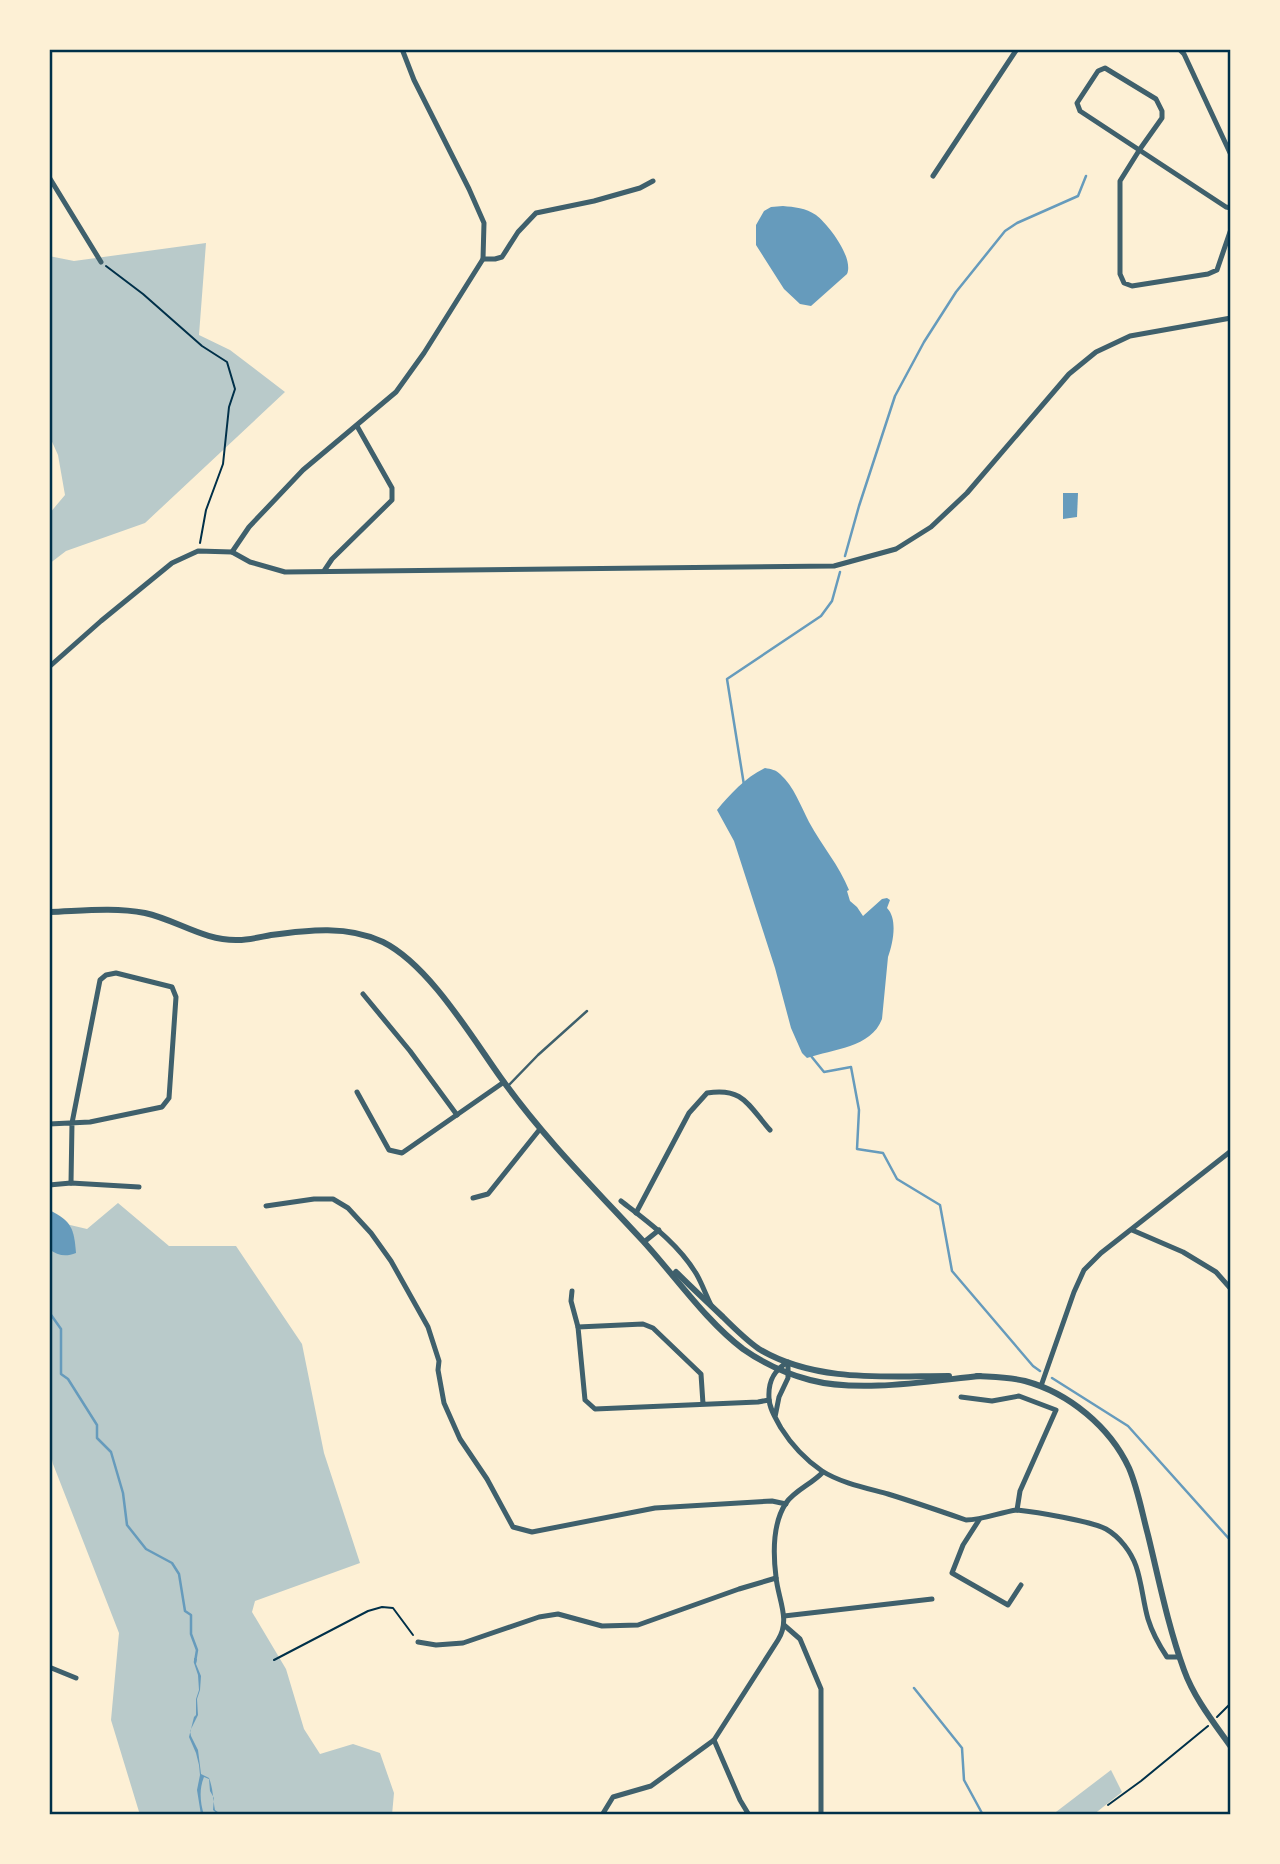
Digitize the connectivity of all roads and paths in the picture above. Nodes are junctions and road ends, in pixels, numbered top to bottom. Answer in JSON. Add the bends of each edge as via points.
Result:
{"nodes":[{"id":1,"x":402,"y":49,"type":"edge"},
{"id":2,"x":1017,"y":49,"type":"edge"},
{"id":3,"x":1179,"y":49,"type":"edge"},
{"id":4,"x":1140,"y":149,"type":"junction"},
{"id":5,"x":1231,"y":155,"type":"edge"},
{"id":6,"x":933,"y":176,"type":"dead end"},
{"id":7,"x":49,"y":177,"type":"edge"},
{"id":8,"x":653,"y":181,"type":"dead end"},
{"id":9,"x":1231,"y":208,"type":"edge"},
{"id":10,"x":1231,"y":229,"type":"edge"},
{"id":11,"x":483,"y":259,"type":"junction"},
{"id":12,"x":101,"y":262,"type":"joint"},
{"id":13,"x":1231,"y":318,"type":"edge"},
{"id":14,"x":357,"y":426,"type":"junction"},
{"id":15,"x":198,"y":551,"type":"junction"},
{"id":16,"x":232,"y":552,"type":"junction"},
{"id":17,"x":324,"y":571,"type":"junction"},
{"id":18,"x":49,"y":667,"type":"edge"},
{"id":19,"x":49,"y":912,"type":"edge"},
{"id":20,"x":363,"y":994,"type":"dead end"},
{"id":21,"x":587,"y":1011,"type":"dead end"},
{"id":22,"x":506,"y":1084,"type":"junction"},
{"id":23,"x":357,"y":1092,"type":"dead end"},
{"id":24,"x":457,"y":1115,"type":"junction"},
{"id":25,"x":72,"y":1123,"type":"junction"},
{"id":26,"x":49,"y":1124,"type":"edge"},
{"id":27,"x":540,"y":1129,"type":"junction"},
{"id":28,"x":770,"y":1130,"type":"dead end"},
{"id":29,"x":1231,"y":1151,"type":"edge"},
{"id":30,"x":71,"y":1183,"type":"junction"},
{"id":31,"x":49,"y":1185,"type":"edge"},
{"id":32,"x":139,"y":1187,"type":"dead end"},
{"id":33,"x":473,"y":1198,"type":"dead end"},
{"id":34,"x":621,"y":1201,"type":"dead end"},
{"id":35,"x":266,"y":1206,"type":"dead end"},
{"id":36,"x":636,"y":1213,"type":"junction"},
{"id":37,"x":659,"y":1230,"type":"junction"},
{"id":38,"x":1132,"y":1230,"type":"junction"},
{"id":39,"x":644,"y":1242,"type":"junction"},
{"id":40,"x":1231,"y":1289,"type":"edge"},
{"id":41,"x":572,"y":1291,"type":"dead end"},
{"id":42,"x":713,"y":1308,"type":"junction"},
{"id":43,"x":578,"y":1326,"type":"junction"},
{"id":44,"x":788,"y":1362,"type":"junction"},
{"id":45,"x":777,"y":1368,"type":"junction"},
{"id":46,"x":788,"y":1373,"type":"junction"},
{"id":47,"x":980,"y":1376,"type":"junction"},
{"id":48,"x":1041,"y":1386,"type":"junction"},
{"id":49,"x":961,"y":1397,"type":"dead end"},
{"id":50,"x":769,"y":1399,"type":"junction"},
{"id":51,"x":703,"y":1404,"type":"junction"},
{"id":52,"x":775,"y":1417,"type":"junction"},
{"id":53,"x":823,"y":1472,"type":"junction"},
{"id":54,"x":786,"y":1504,"type":"junction"},
{"id":55,"x":1017,"y":1510,"type":"junction"},
{"id":56,"x":979,"y":1520,"type":"junction"},
{"id":57,"x":776,"y":1578,"type":"junction"},
{"id":58,"x":1021,"y":1585,"type":"dead end"},
{"id":59,"x":932,"y":1599,"type":"dead end"},
{"id":60,"x":784,"y":1616,"type":"junction"},
{"id":61,"x":784,"y":1625,"type":"junction"},
{"id":62,"x":418,"y":1642,"type":"joint"},
{"id":63,"x":1179,"y":1657,"type":"junction"},
{"id":64,"x":274,"y":1660,"type":"dead end"},
{"id":65,"x":49,"y":1667,"type":"edge"},
{"id":66,"x":76,"y":1678,"type":"dead end"},
{"id":67,"x":1231,"y":1703,"type":"edge"},
{"id":68,"x":1213,"y":1722,"type":"junction"},
{"id":69,"x":714,"y":1740,"type":"junction"},
{"id":70,"x":1231,"y":1747,"type":"edge"},
{"id":71,"x":1108,"y":1805,"type":"dead end"},
{"id":72,"x":602,"y":1815,"type":"edge"},
{"id":73,"x":749,"y":1815,"type":"edge"},
{"id":74,"x":821,"y":1815,"type":"edge"}],
"edges":[{"from":1,"to":11,"type":"street","via":[[484,223]]},
{"from":2,"to":6,"type":"street"},
{"from":3,"to":5,"type":"street"},
{"from":4,"to":4,"type":"street","via":[[1080,111],[1077,103],[1098,71],[1105,68],[1156,99],[1163,110]]},
{"from":4,"to":9,"type":"street"},
{"from":4,"to":10,"type":"street","via":[[1119,189],[1124,284],[1217,270]]},
{"from":7,"to":12,"type":"street"},
{"from":8,"to":11,"type":"street","via":[[594,201],[536,212],[502,257]]},
{"from":11,"to":14,"type":"street","via":[[396,392]]},
{"from":12,"to":15,"type":"path","via":[[227,362],[235,389],[223,464],[206,510]]},
{"from":13,"to":17,"type":"street","via":[[1130,336],[1096,352],[1069,374],[967,493],[931,527],[896,549],[834,566]]},
{"from":14,"to":16,"type":"street","via":[[303,470],[249,527]]},
{"from":14,"to":17,"type":"street","via":[[392,488],[392,500]]},
{"from":15,"to":16,"type":"street"},
{"from":15,"to":18,"type":"street","via":[[172,564]]},
{"from":16,"to":17,"type":"street","via":[[285,572]]},
{"from":19,"to":22,"type":"street","via":[[118,909],[148,914],[213,938],[237,940],[324,929],[381,941],[404,954],[426,977]]},
{"from":20,"to":24,"type":"street"},
{"from":21,"to":22,"type":"lane"},
{"from":22,"to":24,"type":"street"},
{"from":22,"to":27,"type":"street"},
{"from":23,"to":24,"type":"street","via":[[388,1150],[402,1153]]},
{"from":25,"to":25,"type":"street","via":[[162,1107],[169,1098],[176,997],[172,987],[116,973],[100,980]]},
{"from":25,"to":26,"type":"street"},
{"from":25,"to":30,"type":"street"},
{"from":27,"to":33,"type":"street","via":[[488,1194]]},
{"from":27,"to":39,"type":"street"},
{"from":28,"to":36,"type":"street","via":[[738,1094],[707,1093],[689,1113]]},
{"from":29,"to":38,"type":"street"},
{"from":30,"to":31,"type":"street"},
{"from":30,"to":32,"type":"street"},
{"from":34,"to":36,"type":"street"},
{"from":35,"to":54,"type":"street","via":[[332,1199],[348,1208],[371,1233],[428,1327],[439,1361],[444,1403],[460,1439],[513,1527],[532,1532],[655,1508]]},
{"from":36,"to":37,"type":"street"},
{"from":37,"to":39,"type":"street"},
{"from":37,"to":42,"type":"street","via":[[697,1275]]},
{"from":38,"to":40,"type":"street","via":[[1183,1252],[1216,1272]]},
{"from":38,"to":48,"type":"street","via":[[1084,1270]]},
{"from":39,"to":42,"type":"street"},
{"from":39,"to":45,"type":"street","via":[[722,1331]]},
{"from":41,"to":43,"type":"street"},
{"from":42,"to":44,"type":"street","via":[[759,1349]]},
{"from":43,"to":51,"type":"street","via":[[643,1324],[653,1328],[701,1374]]},
{"from":43,"to":51,"type":"street","via":[[585,1400],[595,1409]]},
{"from":44,"to":45,"type":"street"},
{"from":44,"to":46,"type":"street"},
{"from":44,"to":47,"type":"street","via":[[846,1375]]},
{"from":45,"to":46,"type":"street"},
{"from":45,"to":50,"type":"street"},
{"from":46,"to":47,"type":"street","via":[[811,1381],[870,1386]]},
{"from":46,"to":52,"type":"street"},
{"from":47,"to":48,"type":"street"},
{"from":48,"to":63,"type":"street","via":[[1099,1425],[1128,1467]]},
{"from":49,"to":55,"type":"street","via":[[992,1401],[1018,1396],[1056,1410],[1020,1491]]},
{"from":50,"to":51,"type":"street"},
{"from":50,"to":52,"type":"street"},
{"from":52,"to":53,"type":"street","via":[[799,1451]]},
{"from":53,"to":54,"type":"street"},
{"from":53,"to":56,"type":"street","via":[[966,1520]]},
{"from":54,"to":57,"type":"street","via":[[776,1529]]},
{"from":55,"to":56,"type":"street"},
{"from":55,"to":63,"type":"street","via":[[1087,1523],[1118,1539],[1137,1567],[1158,1643],[1167,1657]]},
{"from":56,"to":58,"type":"street","via":[[952,1573],[1008,1605]]},
{"from":57,"to":60,"type":"street"},
{"from":57,"to":62,"type":"street","via":[[638,1625],[602,1626],[558,1614],[463,1643]]},
{"from":59,"to":60,"type":"street"},
{"from":60,"to":61,"type":"street"},
{"from":61,"to":69,"type":"street"},
{"from":61,"to":74,"type":"street","via":[[800,1639],[821,1689]]},
{"from":62,"to":64,"type":"path","via":[[393,1608],[382,1607]]},
{"from":63,"to":68,"type":"street"},
{"from":65,"to":66,"type":"street"},
{"from":67,"to":68,"type":"path"},
{"from":68,"to":70,"type":"street"},
{"from":68,"to":71,"type":"path"},
{"from":69,"to":72,"type":"street","via":[[651,1786],[613,1797]]},
{"from":69,"to":73,"type":"street"}]}
